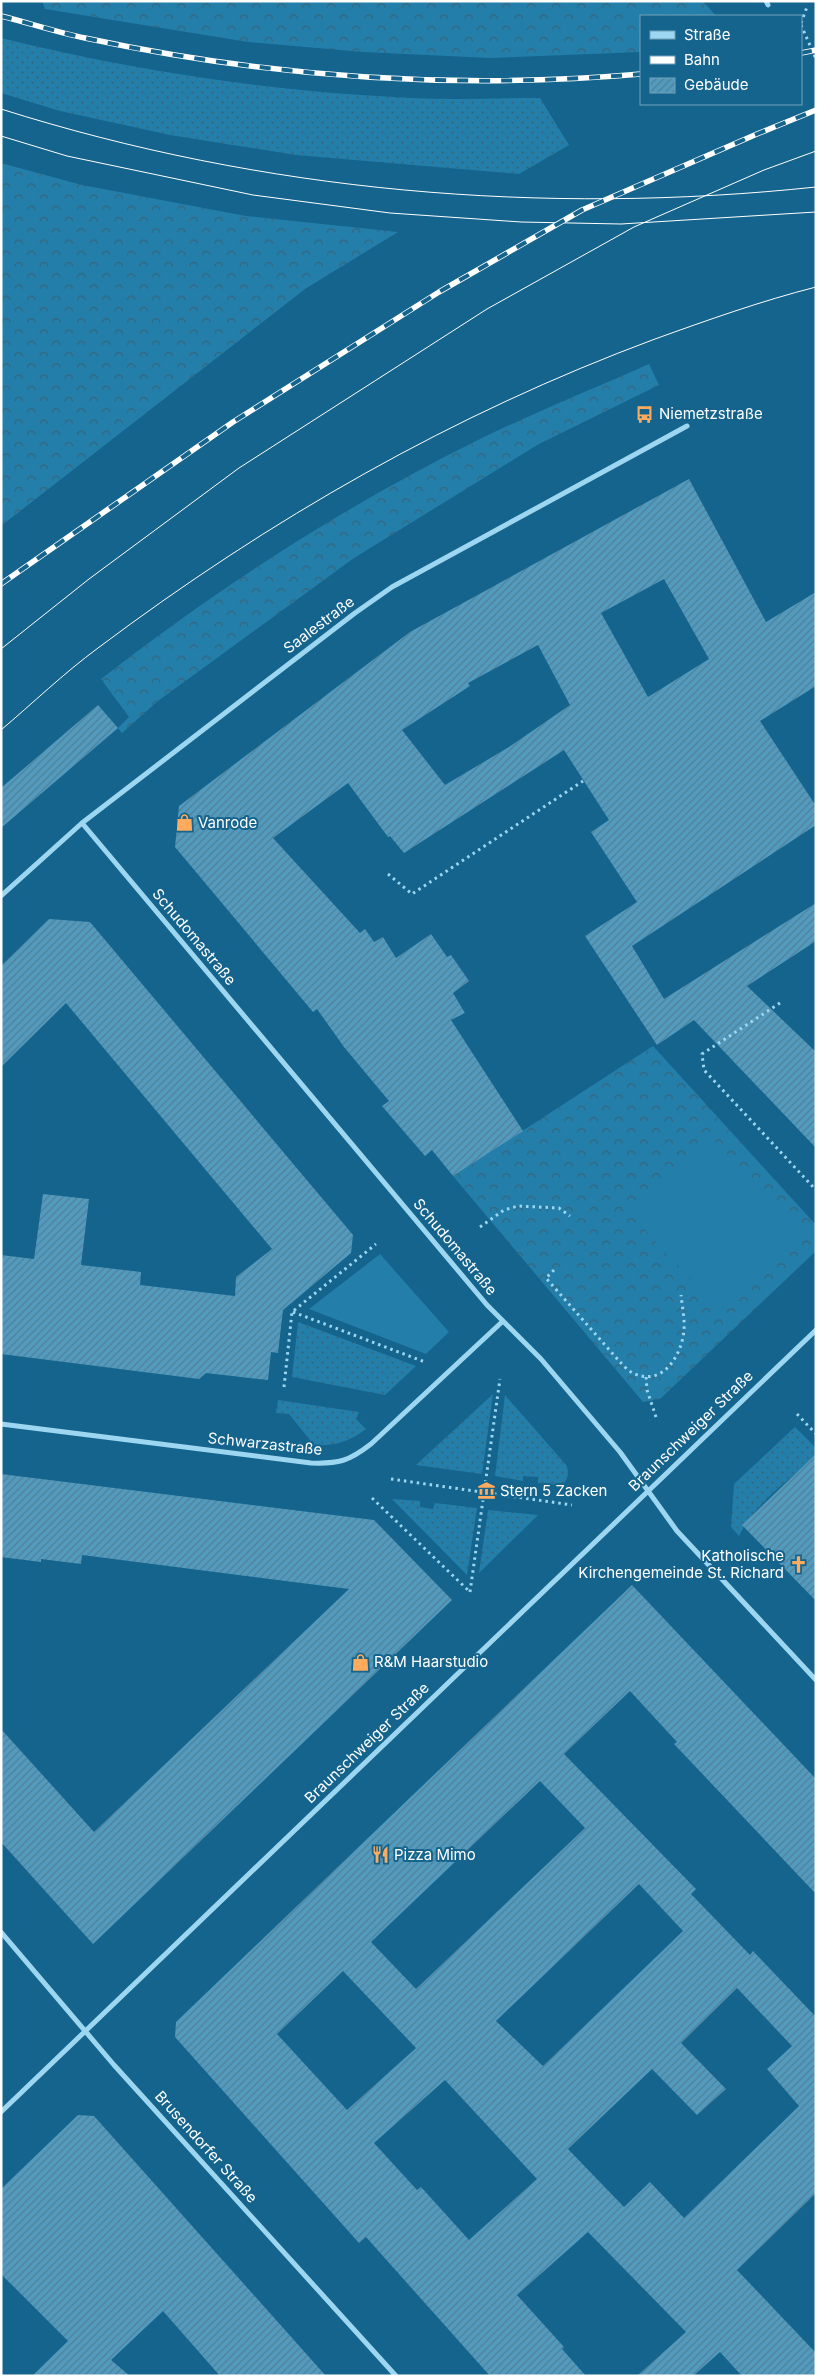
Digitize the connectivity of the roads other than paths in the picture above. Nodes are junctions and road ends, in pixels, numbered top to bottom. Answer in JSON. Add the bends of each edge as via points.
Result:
{"nodes":[{"id":1,"x":687,"y":426,"type":"dead end"},
{"id":2,"x":82,"y":823,"type":"junction"},
{"id":3,"x":1,"y":896,"type":"edge"},
{"id":4,"x":504,"y":1321,"type":"junction"},
{"id":5,"x":816,"y":1330,"type":"edge"},
{"id":6,"x":1,"y":1424,"type":"edge"},
{"id":7,"x":647,"y":1490,"type":"junction"},
{"id":8,"x":816,"y":1680,"type":"edge"},
{"id":9,"x":1,"y":1932,"type":"edge"},
{"id":10,"x":86,"y":2031,"type":"junction"},
{"id":11,"x":1,"y":2112,"type":"edge"},
{"id":12,"x":396,"y":2376,"type":"edge"}],
"edges":[{"from":1,"to":2,"type":"street","name":"Saalestraße","via":[[392,587]]},
{"from":2,"to":3,"type":"street","name":"Saalestraße"},
{"from":2,"to":4,"type":"street","name":"Schudomastraße","via":[[487,1305]]},
{"from":4,"to":6,"type":"street","name":"Schwarzastraße","via":[[371,1444],[352,1458],[334,1463],[312,1463]]},
{"from":4,"to":7,"type":"street","name":"Schudomastraße","via":[[541,1359],[620,1452]]},
{"from":5,"to":7,"type":"street","name":"Braunschweiger Straße"},
{"from":7,"to":8,"type":"street","name":"Schudomastraße","via":[[677,1531]]},
{"from":7,"to":10,"type":"street","name":"Braunschweiger Straße"},
{"from":9,"to":10,"type":"street","name":"Brusendorfer Straße"},
{"from":10,"to":11,"type":"street","name":"Braunschweiger Straße"},
{"from":10,"to":12,"type":"street","name":"Brusendorfer Straße"}]}
